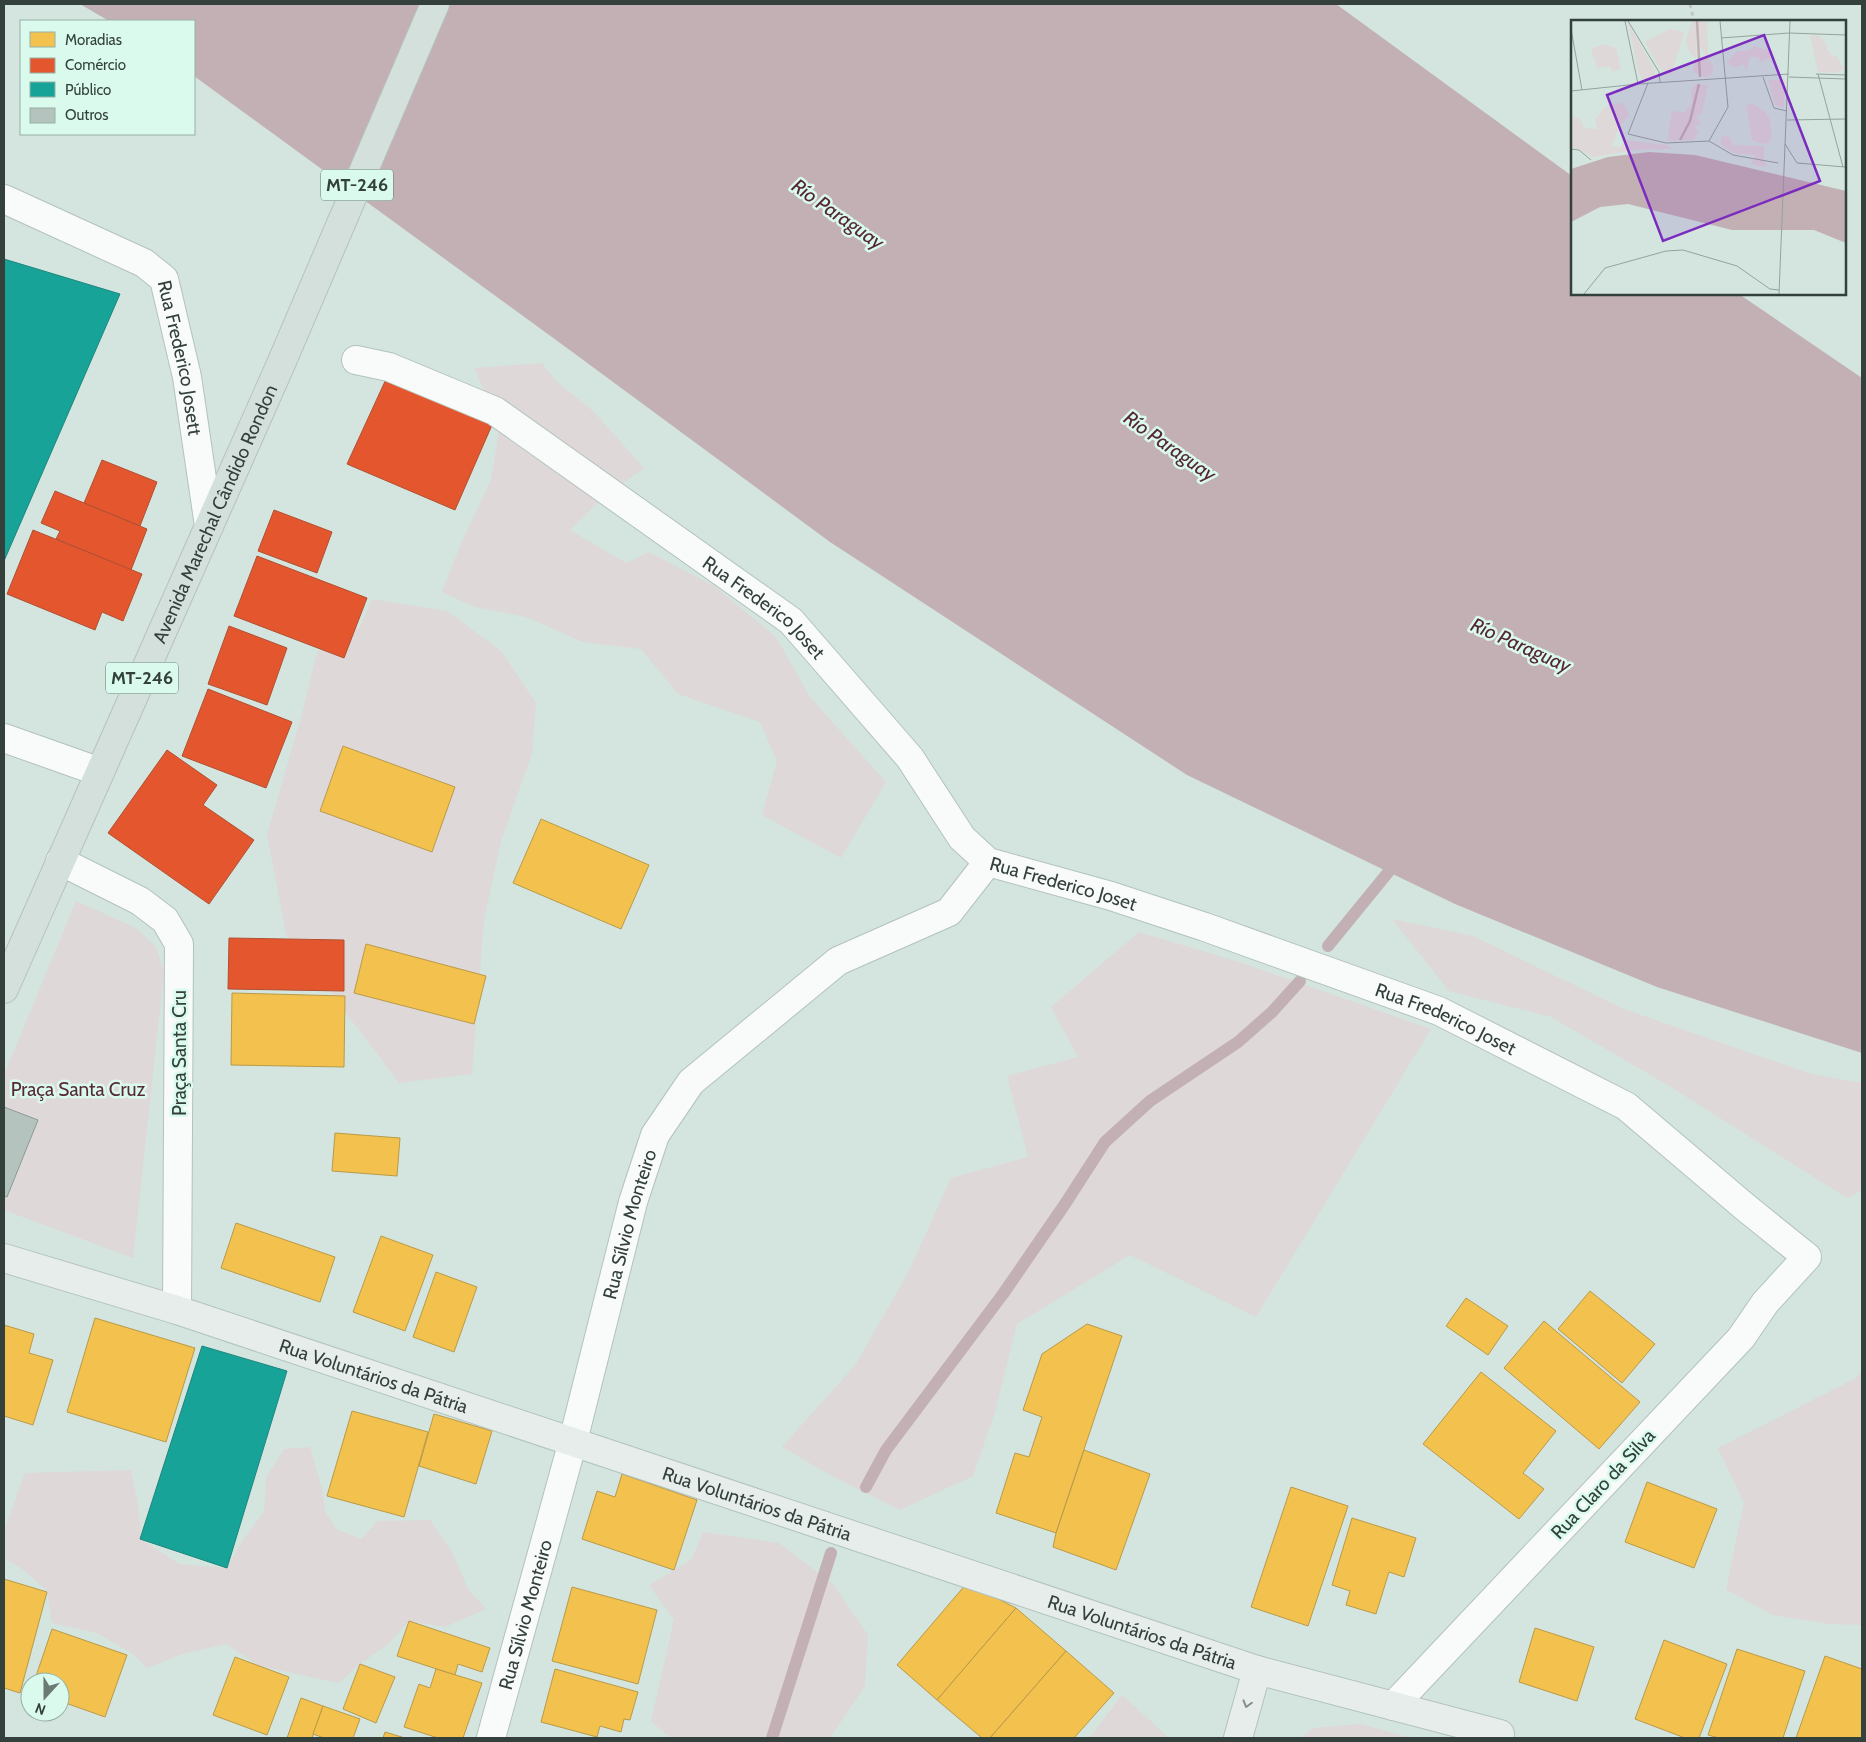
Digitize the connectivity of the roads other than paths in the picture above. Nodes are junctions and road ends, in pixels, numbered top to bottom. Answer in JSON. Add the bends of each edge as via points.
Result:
{"nodes":[{"id":1,"x":435,"y":4,"type":"edge"},
{"id":2,"x":4,"y":199,"type":"edge"},
{"id":3,"x":356,"y":360,"type":"dead end"},
{"id":4,"x":209,"y":526,"type":"junction"},
{"id":5,"x":4,"y":738,"type":"edge"},
{"id":6,"x":100,"y":772,"type":"junction"},
{"id":7,"x":60,"y":861,"type":"junction"},
{"id":8,"x":988,"y":862,"type":"junction"},
{"id":9,"x":4,"y":989,"type":"edge"},
{"id":10,"x":1807,"y":1257,"type":"joint"},
{"id":11,"x":4,"y":1258,"type":"edge"},
{"id":12,"x":177,"y":1310,"type":"junction"},
{"id":13,"x":573,"y":1441,"type":"junction"},
{"id":14,"x":1258,"y":1670,"type":"junction"},
{"id":15,"x":1393,"y":1706,"type":"junction"},
{"id":16,"x":1504,"y":1737,"type":"edge"},
{"id":17,"x":490,"y":1738,"type":"edge"},
{"id":18,"x":1238,"y":1738,"type":"edge"}],
"edges":[{"from":1,"to":4,"type":"main road","name":"Avenida Marechal Cândido Rondon","number":"MT-246"},
{"from":2,"to":4,"type":"street","name":"Rua Frederico Josett","via":[[144,263],[164,279],[187,377]]},
{"from":3,"to":8,"type":"street","name":"Rua Frederico Joset","via":[[389,367],[495,411],[791,621],[910,758],[962,838]]},
{"from":4,"to":6,"type":"main road","name":"Avenida Marechal Cândido Rondon","number":"MT-246"},
{"from":5,"to":6,"type":"street"},
{"from":6,"to":7,"type":"main road","name":"Avenida Marechal Cândido Rondon","number":"MT-246"},
{"from":7,"to":9,"type":"main road","name":"Avenida Marechal Cândido Rondon","number":"MT-246"},
{"from":7,"to":12,"type":"street","name":"Praça Santa Cru","via":[[140,900],[165,920],[179,944]]},
{"from":8,"to":10,"type":"street","name":"Rua Frederico Joset","via":[[1205,927],[1439,1011],[1626,1106]]},
{"from":8,"to":13,"type":"street","name":"Rua Sílvio Monteiro","via":[[949,912],[838,961],[691,1082],[655,1135],[633,1202]]},
{"from":10,"to":15,"type":"street","name":"Rua Claro da Silva","via":[[1765,1303],[1741,1338]]},
{"from":11,"to":12,"type":"main road","name":"Rua Voluntários da Pátria"},
{"from":12,"to":13,"type":"main road","name":"Rua Voluntários da Pátria"},
{"from":13,"to":14,"type":"main road","name":"Rua Voluntários da Pátria"},
{"from":13,"to":17,"type":"street","name":"Rua Sílvio Monteiro"},
{"from":14,"to":15,"type":"main road","name":"Rua Voluntários da Pátria"},
{"from":14,"to":18,"type":"main road","one_way":true},
{"from":15,"to":16,"type":"main road","name":"Rua Voluntários da Pátria"}]}
